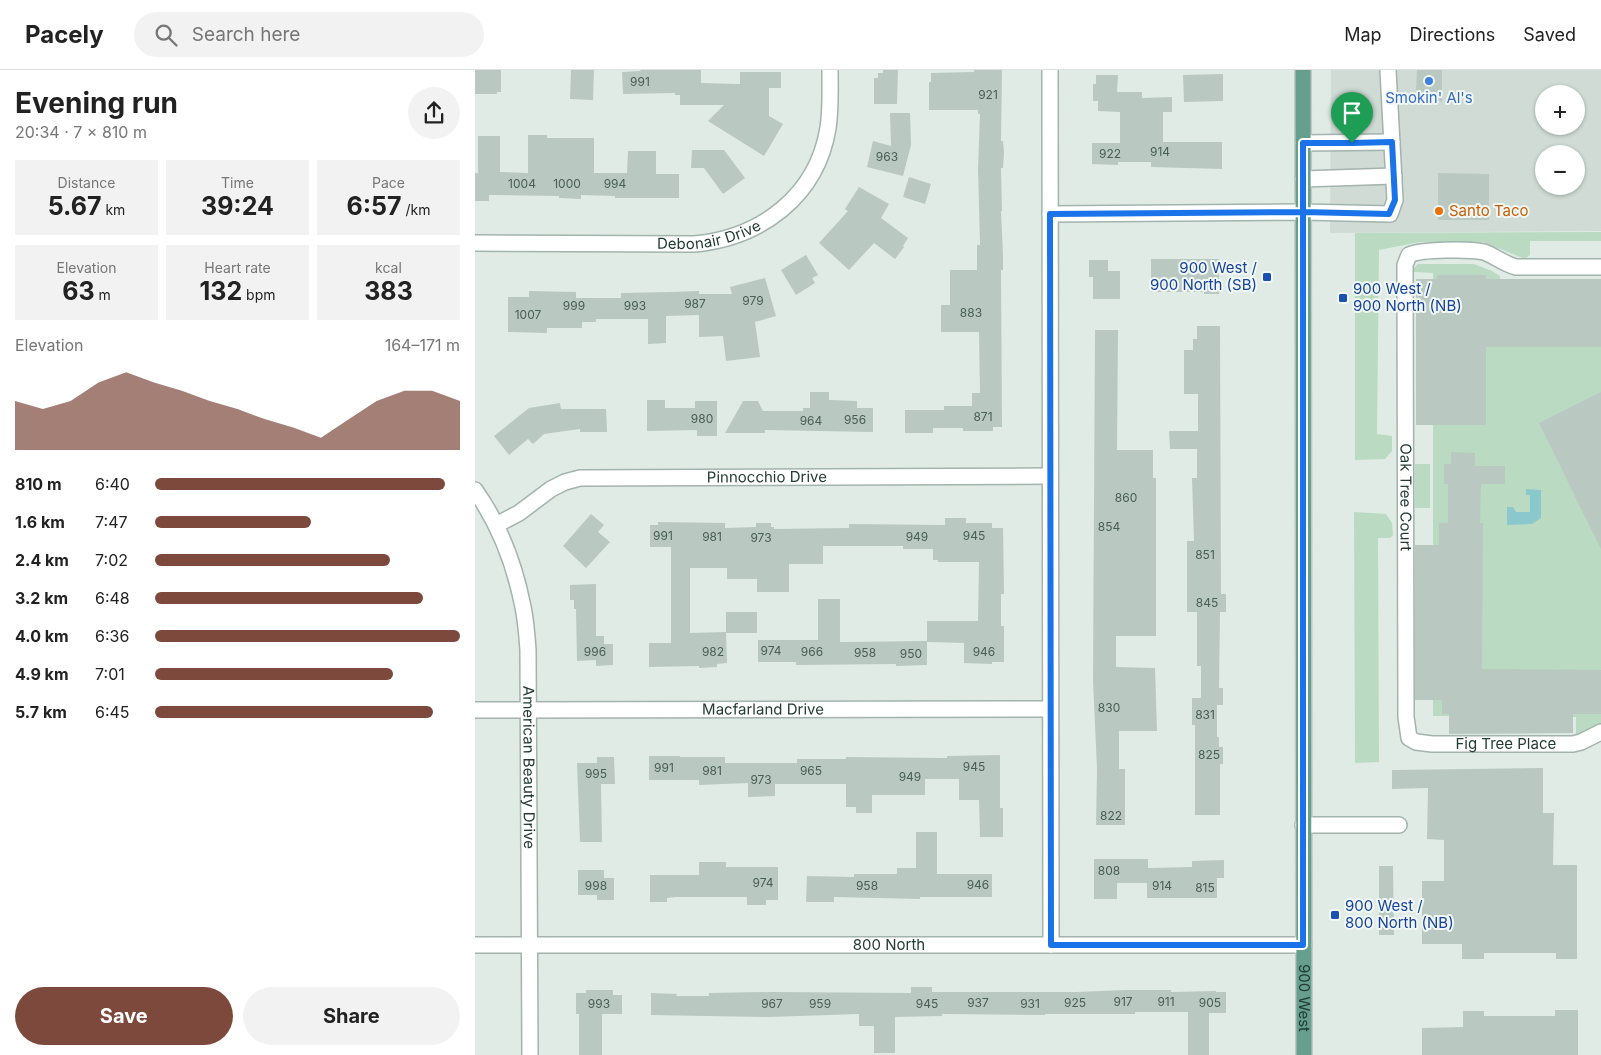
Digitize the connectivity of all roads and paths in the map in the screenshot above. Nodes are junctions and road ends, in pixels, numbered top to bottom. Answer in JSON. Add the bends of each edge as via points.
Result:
{"nodes":[{"id":1,"x":830,"y":70,"type":"edge"},
{"id":2,"x":1050,"y":70,"type":"edge"},
{"id":3,"x":1303,"y":70,"type":"edge"},
{"id":4,"x":1388,"y":70,"type":"edge"},
{"id":5,"x":1392,"y":142,"type":"junction"},
{"id":6,"x":1303,"y":143,"type":"junction"},
{"id":7,"x":1394,"y":176,"type":"junction"},
{"id":8,"x":1303,"y":178,"type":"junction"},
{"id":9,"x":1303,"y":212,"type":"junction"},
{"id":10,"x":1050,"y":214,"type":"junction"},
{"id":11,"x":475,"y":243,"type":"edge"},
{"id":12,"x":1601,"y":268,"type":"edge"},
{"id":13,"x":1050,"y":476,"type":"junction"},
{"id":14,"x":475,"y":490,"type":"edge"},
{"id":15,"x":496,"y":525,"type":"junction"},
{"id":16,"x":475,"y":710,"type":"edge"},
{"id":17,"x":529,"y":710,"type":"junction"},
{"id":18,"x":1051,"y":710,"type":"junction"},
{"id":19,"x":1601,"y":732,"type":"edge"},
{"id":20,"x":1409,"y":738,"type":"joint"},
{"id":21,"x":1303,"y":825,"type":"junction"},
{"id":22,"x":1399,"y":825,"type":"dead end"},
{"id":23,"x":475,"y":945,"type":"edge"},
{"id":24,"x":530,"y":945,"type":"junction"},
{"id":25,"x":1051,"y":945,"type":"junction"},
{"id":26,"x":1303,"y":945,"type":"junction"},
{"id":27,"x":530,"y":1055,"type":"edge"},
{"id":28,"x":1303,"y":1055,"type":"edge"}],
"edges":[{"from":1,"to":11,"type":"street","name":"Debonair Drive","via":[[828,127],[816,167],[791,202],[755,228],[712,243],[694,244]]},
{"from":2,"to":10,"type":"street"},
{"from":3,"to":6,"type":"main road","name":"900 West"},
{"from":4,"to":5,"type":"street"},
{"from":5,"to":6,"type":"street"},
{"from":5,"to":7,"type":"street"},
{"from":6,"to":8,"type":"main road","name":"900 West"},
{"from":7,"to":8,"type":"street"},
{"from":7,"to":9,"type":"street","via":[[1395,200],[1389,214]]},
{"from":8,"to":9,"type":"main road","name":"900 West"},
{"from":9,"to":10,"type":"street"},
{"from":9,"to":21,"type":"main road","name":"900 West"},
{"from":10,"to":13,"type":"street"},
{"from":12,"to":20,"type":"street","name":"Oak Tree Court","via":[[1516,267],[1490,254],[1472,251],[1419,251],[1409,256],[1405,265],[1406,717]]},
{"from":13,"to":15,"type":"street","name":"Pinnocchio Drive","via":[[580,478],[551,489],[519,513]]},
{"from":13,"to":18,"type":"street"},
{"from":14,"to":15,"type":"street","name":"American Beauty Drive"},
{"from":15,"to":17,"type":"street","name":"American Beauty Drive","via":[[512,566],[523,608],[528,650]]},
{"from":16,"to":17,"type":"street","name":"Macfarland Drive"},
{"from":17,"to":18,"type":"street","name":"Macfarland Drive"},
{"from":17,"to":24,"type":"street","name":"American Beauty Drive"},
{"from":18,"to":25,"type":"street"},
{"from":19,"to":20,"type":"street","name":"Fig Tree Place","via":[[1573,744],[1431,744]]},
{"from":21,"to":22,"type":"street"},
{"from":21,"to":26,"type":"main road","name":"900 West"},
{"from":23,"to":24,"type":"street","name":"800 North"},
{"from":24,"to":25,"type":"street","name":"800 North"},
{"from":24,"to":27,"type":"street","name":"American Beauty Drive"},
{"from":25,"to":26,"type":"street","name":"800 North"},
{"from":26,"to":28,"type":"main road","name":"900 West"}]}
